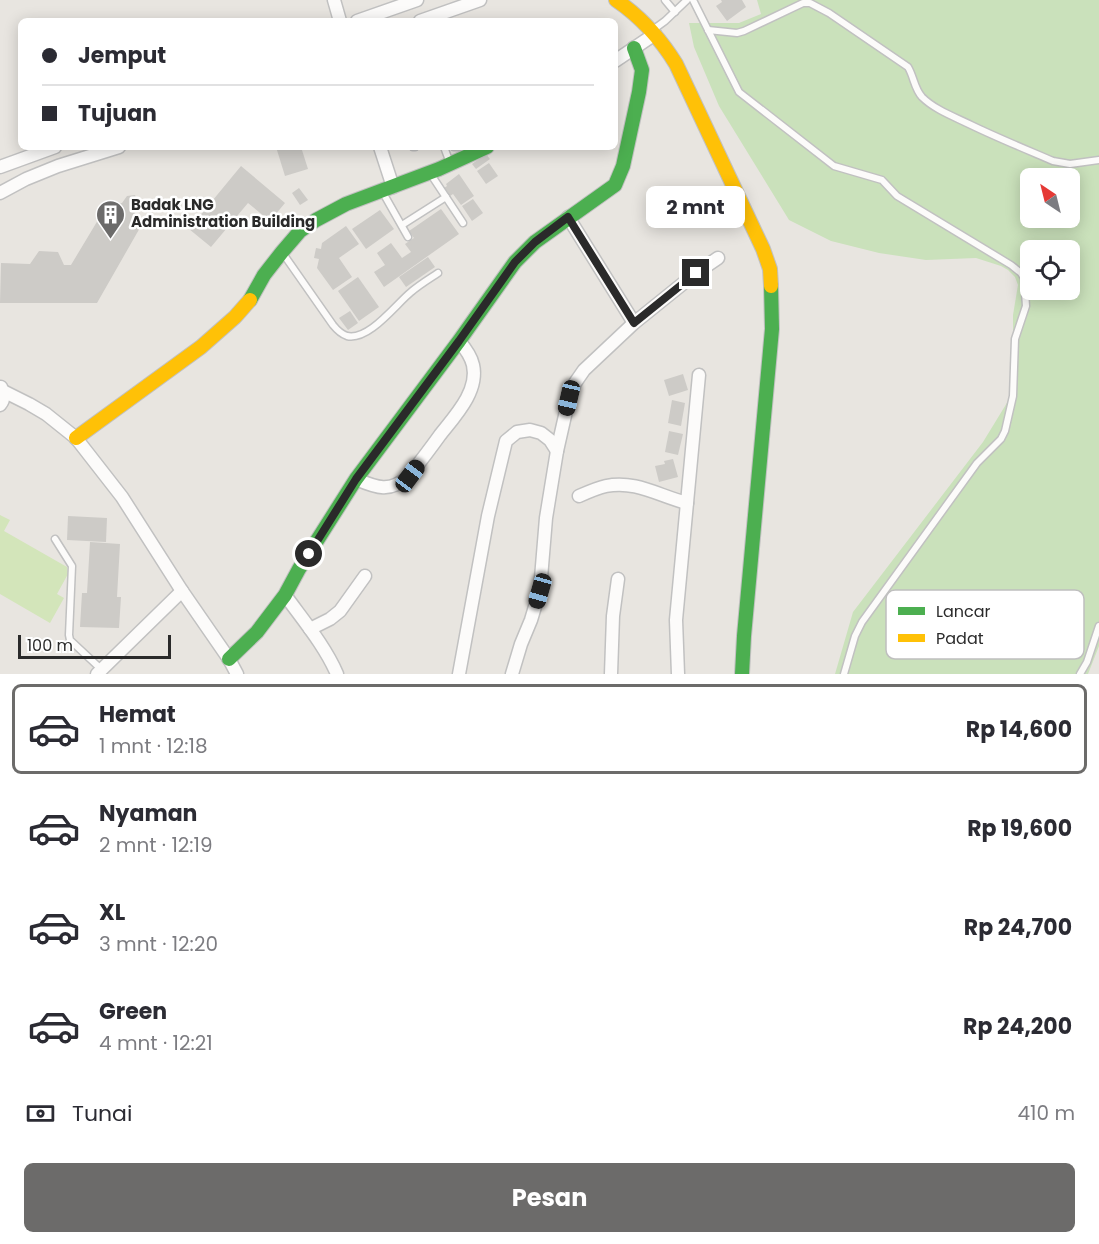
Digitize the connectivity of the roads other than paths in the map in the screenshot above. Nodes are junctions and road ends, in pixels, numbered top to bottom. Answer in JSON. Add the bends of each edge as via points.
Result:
{"nodes":[{"id":1,"x":334,"y":0,"type":"edge"},
{"id":2,"x":417,"y":0,"type":"edge"},
{"id":3,"x":480,"y":0,"type":"edge"},
{"id":4,"x":665,"y":0,"type":"edge"},
{"id":5,"x":687,"y":0,"type":"edge"},
{"id":6,"x":693,"y":0,"type":"edge"},
{"id":7,"x":619,"y":1,"type":"edge"},
{"id":8,"x":675,"y":12,"type":"junction"},
{"id":9,"x":339,"y":18,"type":"edge"},
{"id":10,"x":366,"y":18,"type":"edge"},
{"id":11,"x":429,"y":18,"type":"edge"},
{"id":12,"x":708,"y":30,"type":"junction"},
{"id":13,"x":653,"y":32,"type":"junction"},
{"id":14,"x":634,"y":48,"type":"junction"},
{"id":15,"x":618,"y":59,"type":"edge"},
{"id":16,"x":46,"y":150,"type":"edge"},
{"id":17,"x":55,"y":150,"type":"edge"},
{"id":18,"x":109,"y":150,"type":"edge"},
{"id":19,"x":381,"y":150,"type":"edge"},
{"id":20,"x":445,"y":150,"type":"edge"},
{"id":21,"x":480,"y":150,"type":"edge"},
{"id":22,"x":1099,"y":160,"type":"edge"},
{"id":23,"x":450,"y":164,"type":"junction"},
{"id":24,"x":58,"y":166,"type":"junction"},
{"id":25,"x":0,"y":167,"type":"edge"},
{"id":26,"x":430,"y":173,"type":"junction"},
{"id":27,"x":387,"y":188,"type":"junction"},
{"id":28,"x":0,"y":193,"type":"edge"},
{"id":29,"x":446,"y":197,"type":"junction"},
{"id":30,"x":568,"y":217,"type":"junction"},
{"id":31,"x":463,"y":223,"type":"dead end"},
{"id":32,"x":402,"y":225,"type":"junction"},
{"id":33,"x":408,"y":237,"type":"dead end"},
{"id":34,"x":282,"y":252,"type":"junction"},
{"id":35,"x":718,"y":258,"type":"dead end"},
{"id":36,"x":438,"y":273,"type":"dead end"},
{"id":37,"x":634,"y":323,"type":"junction"},
{"id":38,"x":459,"y":341,"type":"junction"},
{"id":39,"x":699,"y":375,"type":"dead end"},
{"id":40,"x":2,"y":388,"type":"edge"},
{"id":41,"x":0,"y":405,"type":"edge"},
{"id":42,"x":76,"y":438,"type":"junction"},
{"id":43,"x":557,"y":451,"type":"junction"},
{"id":44,"x":356,"y":479,"type":"junction"},
{"id":45,"x":579,"y":496,"type":"dead end"},
{"id":46,"x":687,"y":503,"type":"junction"},
{"id":47,"x":55,"y":539,"type":"dead end"},
{"id":48,"x":365,"y":576,"type":"dead end"},
{"id":49,"x":618,"y":579,"type":"dead end"},
{"id":50,"x":182,"y":591,"type":"junction"},
{"id":51,"x":285,"y":596,"type":"junction"},
{"id":52,"x":1099,"y":626,"type":"edge"},
{"id":53,"x":310,"y":629,"type":"junction"},
{"id":54,"x":229,"y":659,"type":"junction"},
{"id":55,"x":99,"y":672,"type":"edge"},
{"id":56,"x":237,"y":674,"type":"edge"},
{"id":57,"x":337,"y":674,"type":"edge"},
{"id":58,"x":459,"y":674,"type":"edge"},
{"id":59,"x":512,"y":674,"type":"edge"},
{"id":60,"x":611,"y":674,"type":"edge"},
{"id":61,"x":678,"y":674,"type":"edge"},
{"id":62,"x":742,"y":674,"type":"edge"},
{"id":63,"x":844,"y":674,"type":"edge"},
{"id":64,"x":1080,"y":674,"type":"edge"}],
"edges":[{"from":1,"to":9,"type":"street"},
{"from":2,"to":10,"type":"street"},
{"from":3,"to":11,"type":"street"},
{"from":4,"to":8,"type":"lane"},
{"from":5,"to":8,"type":"lane"},
{"from":6,"to":12,"type":"lane"},
{"from":7,"to":13,"type":"street"},
{"from":8,"to":13,"type":"lane"},
{"from":12,"to":22,"type":"lane","via":[[737,33],[807,2],[908,67],[924,99],[947,114],[1053,161],[1070,164]]},
{"from":12,"to":63,"type":"lane","via":[[740,92],[790,133],[838,168],[882,180],[897,196],[1011,265],[1024,278],[1026,306],[1015,339],[1013,396],[1005,432],[976,462],[862,622]]},
{"from":13,"to":14,"type":"street"},
{"from":13,"to":62,"type":"street","via":[[676,64],[770,269],[772,329]]},
{"from":14,"to":15,"type":"street"},
{"from":14,"to":30,"type":"street","via":[[642,70],[619,178],[615,185]]},
{"from":16,"to":25,"type":"street"},
{"from":17,"to":24,"type":"street"},
{"from":18,"to":24,"type":"street"},
{"from":19,"to":27,"type":"street"},
{"from":20,"to":23,"type":"lane"},
{"from":21,"to":23,"type":"street"},
{"from":23,"to":26,"type":"street"},
{"from":24,"to":28,"type":"street"},
{"from":26,"to":27,"type":"street"},
{"from":26,"to":29,"type":"lane"},
{"from":27,"to":32,"type":"lane"},
{"from":27,"to":34,"type":"street","via":[[316,220]]},
{"from":29,"to":31,"type":"lane"},
{"from":29,"to":32,"type":"lane"},
{"from":30,"to":37,"type":"street"},
{"from":30,"to":38,"type":"street","via":[[515,262]]},
{"from":32,"to":33,"type":"lane"},
{"from":34,"to":36,"type":"lane","via":[[333,325],[349,337],[369,329]]},
{"from":34,"to":42,"type":"street","via":[[235,317]]},
{"from":35,"to":37,"type":"street"},
{"from":37,"to":43,"type":"street","via":[[575,383]]},
{"from":38,"to":44,"type":"street"},
{"from":38,"to":44,"type":"street","via":[[473,364],[472,386],[410,476],[387,488],[376,488]]},
{"from":39,"to":46,"type":"street"},
{"from":40,"to":41,"type":"street"},
{"from":40,"to":42,"type":"street","via":[[46,414]]},
{"from":42,"to":50,"type":"street","via":[[122,497]]},
{"from":43,"to":58,"type":"street","via":[[550,440],[530,430],[517,432],[506,441]]},
{"from":43,"to":59,"type":"street","via":[[540,591]]},
{"from":44,"to":51,"type":"street"},
{"from":45,"to":46,"type":"street","via":[[605,486],[632,485]]},
{"from":46,"to":61,"type":"street","via":[[676,620]]},
{"from":47,"to":55,"type":"lane","via":[[72,566],[70,640]]},
{"from":48,"to":53,"type":"street","via":[[340,611]]},
{"from":49,"to":60,"type":"street"},
{"from":50,"to":54,"type":"street"},
{"from":50,"to":55,"type":"street"},
{"from":51,"to":53,"type":"street"},
{"from":51,"to":54,"type":"street"},
{"from":52,"to":64,"type":"lane"},
{"from":53,"to":57,"type":"street"},
{"from":54,"to":56,"type":"street"}]}
